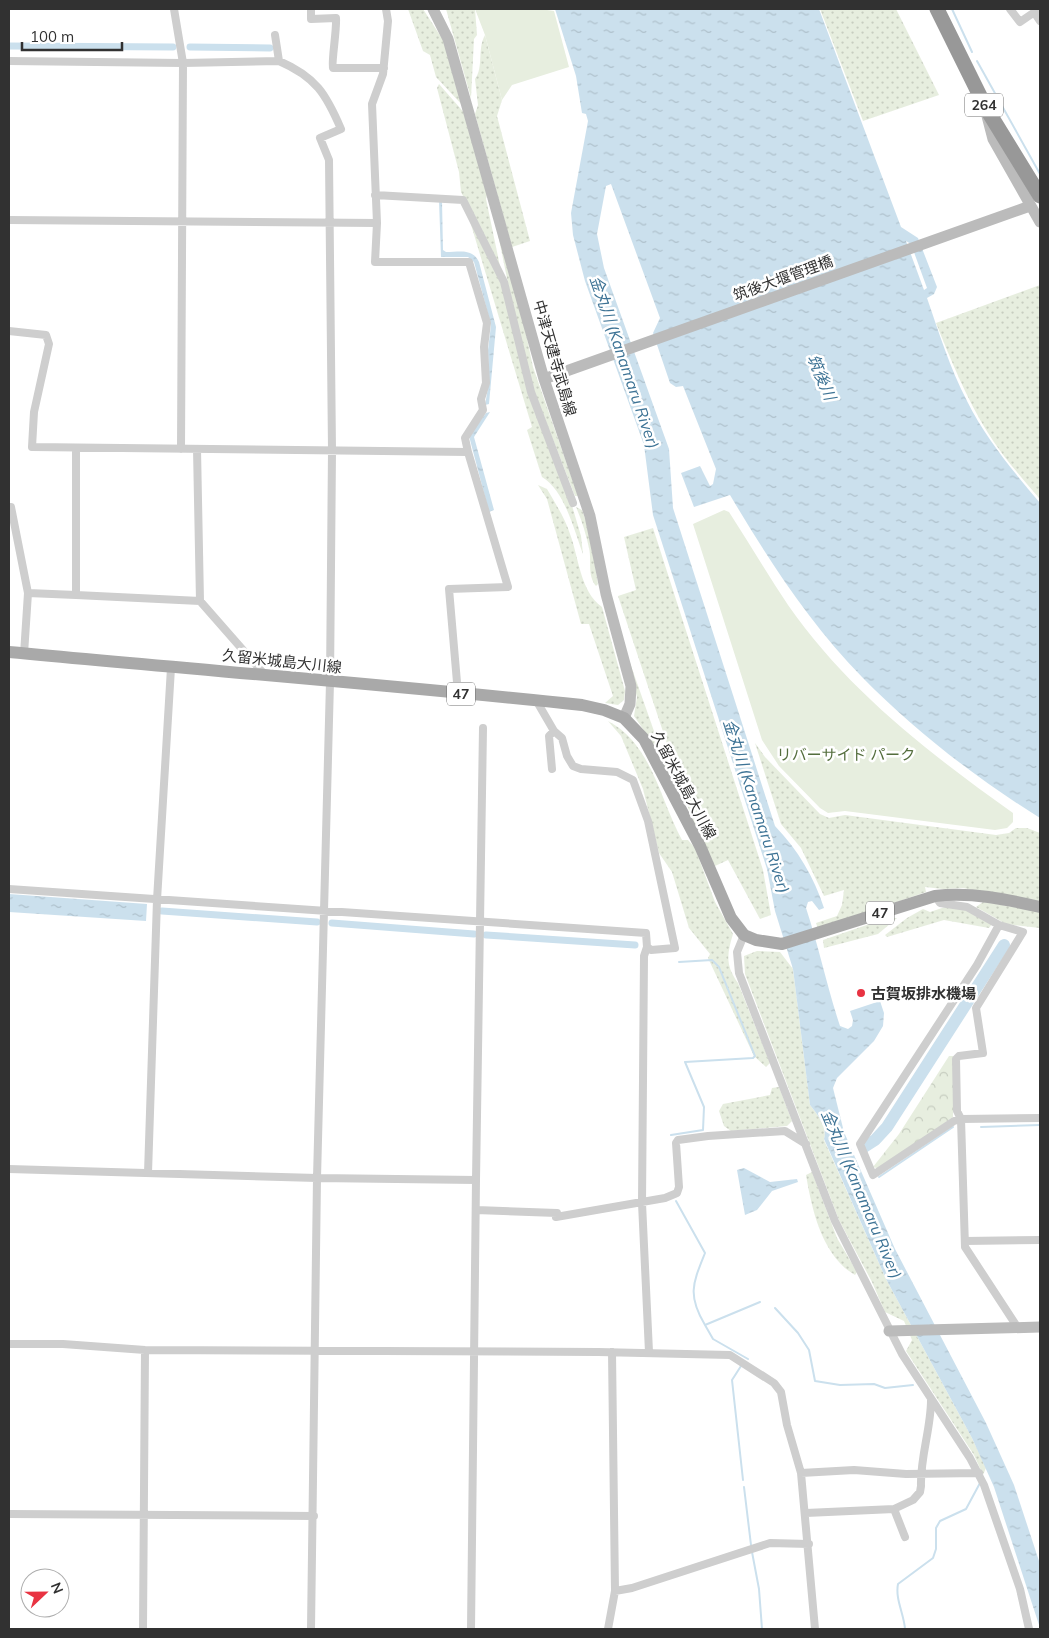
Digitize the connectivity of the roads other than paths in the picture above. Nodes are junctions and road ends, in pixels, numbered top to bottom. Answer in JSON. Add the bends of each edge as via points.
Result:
{"nodes":[{"id":1,"x":174,"y":9,"type":"edge"},
{"id":2,"x":310,"y":9,"type":"edge"},
{"id":3,"x":386,"y":9,"type":"edge"},
{"id":4,"x":937,"y":9,"type":"edge"},
{"id":5,"x":1010,"y":9,"type":"edge"},
{"id":6,"x":432,"y":10,"type":"edge"},
{"id":7,"x":1036,"y":10,"type":"edge"},
{"id":8,"x":1040,"y":21,"type":"edge"},
{"id":9,"x":274,"y":35,"type":"dead end"},
{"id":10,"x":9,"y":61,"type":"edge"},
{"id":11,"x":279,"y":61,"type":"junction"},
{"id":12,"x":183,"y":63,"type":"junction"},
{"id":13,"x":384,"y":68,"type":"junction"},
{"id":14,"x":375,"y":195,"type":"junction"},
{"id":15,"x":1032,"y":203,"type":"edge"},
{"id":16,"x":9,"y":220,"type":"edge"},
{"id":17,"x":184,"y":221,"type":"junction"},
{"id":18,"x":1040,"y":222,"type":"edge"},
{"id":19,"x":330,"y":223,"type":"junction"},
{"id":20,"x":377,"y":223,"type":"junction"},
{"id":21,"x":9,"y":331,"type":"edge"},
{"id":22,"x":548,"y":378,"type":"junction"},
{"id":23,"x":76,"y":448,"type":"junction"},
{"id":24,"x":197,"y":448,"type":"junction"},
{"id":25,"x":181,"y":449,"type":"junction"},
{"id":26,"x":332,"y":450,"type":"junction"},
{"id":27,"x":468,"y":452,"type":"junction"},
{"id":28,"x":573,"y":503,"type":"dead end"},
{"id":29,"x":9,"y":507,"type":"edge"},
{"id":30,"x":28,"y":593,"type":"junction"},
{"id":31,"x":76,"y":595,"type":"junction"},
{"id":32,"x":200,"y":601,"type":"junction"},
{"id":33,"x":9,"y":652,"type":"edge"},
{"id":34,"x":24,"y":654,"type":"junction"},
{"id":35,"x":171,"y":668,"type":"junction"},
{"id":36,"x":264,"y":674,"type":"junction"},
{"id":37,"x":330,"y":682,"type":"junction"},
{"id":38,"x":458,"y":694,"type":"junction"},
{"id":39,"x":536,"y":700,"type":"junction"},
{"id":40,"x":624,"y":718,"type":"junction"},
{"id":41,"x":483,"y":728,"type":"dead end"},
{"id":42,"x":554,"y":731,"type":"junction"},
{"id":43,"x":552,"y":769,"type":"dead end"},
{"id":44,"x":9,"y":890,"type":"edge"},
{"id":45,"x":936,"y":896,"type":"junction"},
{"id":46,"x":157,"y":900,"type":"junction"},
{"id":47,"x":1040,"y":907,"type":"edge"},
{"id":48,"x":324,"y":912,"type":"junction"},
{"id":49,"x":481,"y":922,"type":"junction"},
{"id":50,"x":999,"y":925,"type":"junction"},
{"id":51,"x":744,"y":935,"type":"junction"},
{"id":52,"x":647,"y":947,"type":"junction"},
{"id":53,"x":1040,"y":1118,"type":"edge"},
{"id":54,"x":962,"y":1120,"type":"junction"},
{"id":55,"x":806,"y":1144,"type":"junction"},
{"id":56,"x":9,"y":1169,"type":"edge"},
{"id":57,"x":148,"y":1174,"type":"junction"},
{"id":58,"x":317,"y":1178,"type":"junction"},
{"id":59,"x":476,"y":1180,"type":"junction"},
{"id":60,"x":642,"y":1203,"type":"junction"},
{"id":61,"x":476,"y":1210,"type":"junction"},
{"id":62,"x":1040,"y":1240,"type":"edge"},
{"id":63,"x":965,"y":1241,"type":"junction"},
{"id":64,"x":1040,"y":1327,"type":"edge"},
{"id":65,"x":1018,"y":1328,"type":"junction"},
{"id":66,"x":889,"y":1331,"type":"junction"},
{"id":67,"x":9,"y":1344,"type":"edge"},
{"id":68,"x":145,"y":1350,"type":"junction"},
{"id":69,"x":316,"y":1350,"type":"junction"},
{"id":70,"x":475,"y":1352,"type":"junction"},
{"id":71,"x":612,"y":1352,"type":"junction"},
{"id":72,"x":649,"y":1352,"type":"junction"},
{"id":73,"x":931,"y":1400,"type":"junction"},
{"id":74,"x":802,"y":1473,"type":"junction"},
{"id":75,"x":920,"y":1474,"type":"junction"},
{"id":76,"x":979,"y":1475,"type":"junction"},
{"id":77,"x":894,"y":1509,"type":"junction"},
{"id":78,"x":806,"y":1513,"type":"junction"},
{"id":79,"x":9,"y":1514,"type":"edge"},
{"id":80,"x":143,"y":1515,"type":"junction"},
{"id":81,"x":314,"y":1516,"type":"junction"},
{"id":82,"x":904,"y":1537,"type":"dead end"},
{"id":83,"x":809,"y":1544,"type":"junction"},
{"id":84,"x":615,"y":1591,"type":"junction"},
{"id":85,"x":143,"y":1629,"type":"edge"},
{"id":86,"x":311,"y":1629,"type":"edge"},
{"id":87,"x":471,"y":1629,"type":"edge"},
{"id":88,"x":608,"y":1629,"type":"edge"},
{"id":89,"x":815,"y":1629,"type":"edge"},
{"id":90,"x":1029,"y":1629,"type":"edge"}],
"edges":[{"from":1,"to":12,"type":"street"},
{"from":2,"to":13,"type":"street","via":[[311,19],[336,18],[333,68]]},
{"from":3,"to":13,"type":"street"},
{"from":4,"to":15,"type":"highway","number":"264"},
{"from":5,"to":7,"type":"street","via":[[1020,22]]},
{"from":6,"to":22,"type":"main road","name":"中津天建寺武島線","via":[[454,58]]},
{"from":7,"to":8,"type":"street"},
{"from":9,"to":11,"type":"street"},
{"from":10,"to":12,"type":"street"},
{"from":11,"to":12,"type":"street"},
{"from":11,"to":19,"type":"street","via":[[300,70],[328,98],[342,129],[320,138],[329,160]]},
{"from":12,"to":17,"type":"street"},
{"from":13,"to":14,"type":"street","via":[[372,104]]},
{"from":14,"to":20,"type":"street"},
{"from":14,"to":28,"type":"street","via":[[463,200],[504,282],[531,392]]},
{"from":15,"to":18,"type":"main road"},
{"from":15,"to":22,"type":"main road","name":"筑後大堰管理橋"},
{"from":16,"to":17,"type":"street"},
{"from":17,"to":19,"type":"street"},
{"from":17,"to":25,"type":"street"},
{"from":19,"to":20,"type":"street"},
{"from":19,"to":26,"type":"street"},
{"from":20,"to":27,"type":"street","via":[[376,262],[469,262],[487,324],[483,410],[465,438]]},
{"from":21,"to":23,"type":"street","via":[[46,336],[49,344],[34,412],[32,447]]},
{"from":22,"to":40,"type":"main road","name":"中津天建寺武島線","via":[[590,516],[606,594],[631,686],[630,704]]},
{"from":23,"to":25,"type":"street"},
{"from":23,"to":31,"type":"street"},
{"from":24,"to":25,"type":"street"},
{"from":24,"to":26,"type":"street"},
{"from":24,"to":32,"type":"street"},
{"from":26,"to":27,"type":"street"},
{"from":26,"to":37,"type":"street"},
{"from":27,"to":38,"type":"street","via":[[508,587],[449,589]]},
{"from":29,"to":30,"type":"street","via":[[12,507],[16,522]]},
{"from":30,"to":31,"type":"street"},
{"from":30,"to":34,"type":"street"},
{"from":31,"to":32,"type":"street"},
{"from":32,"to":36,"type":"street"},
{"from":33,"to":34,"type":"main road","name":"久留米城島大川線","number":"47"},
{"from":34,"to":35,"type":"main road","name":"久留米城島大川線","number":"47"},
{"from":35,"to":36,"type":"main road","name":"久留米城島大川線","number":"47"},
{"from":35,"to":46,"type":"street"},
{"from":36,"to":37,"type":"main road","name":"久留米城島大川線","number":"47"},
{"from":37,"to":38,"type":"main road","name":"久留米城島大川線","number":"47"},
{"from":37,"to":48,"type":"street"},
{"from":38,"to":39,"type":"main road","name":"久留米城島大川線","number":"47"},
{"from":39,"to":40,"type":"main road","name":"久留米城島大川線","number":"47","via":[[582,705]]},
{"from":39,"to":42,"type":"street"},
{"from":40,"to":51,"type":"main road","name":"久留米城島大川線","number":"47","via":[[644,739],[700,846],[731,918]]},
{"from":41,"to":49,"type":"street"},
{"from":42,"to":43,"type":"street","via":[[549,736]]},
{"from":42,"to":52,"type":"street","via":[[562,738],[573,766],[625,774],[638,790],[648,821],[675,948],[650,950]]},
{"from":44,"to":46,"type":"street"},
{"from":45,"to":47,"type":"main road","number":"47","via":[[978,895]]},
{"from":45,"to":50,"type":"street","via":[[940,903],[967,907]]},
{"from":45,"to":51,"type":"main road","number":"47","via":[[782,944]]},
{"from":46,"to":48,"type":"street"},
{"from":46,"to":57,"type":"street"},
{"from":48,"to":49,"type":"street"},
{"from":48,"to":58,"type":"street"},
{"from":49,"to":52,"type":"street","via":[[646,933]]},
{"from":49,"to":59,"type":"street"},
{"from":50,"to":54,"type":"street","via":[[1023,932],[976,1008],[983,1053],[956,1059],[957,1111]]},
{"from":50,"to":54,"type":"street","via":[[972,973],[860,1144],[873,1175],[954,1121]]},
{"from":51,"to":55,"type":"street","via":[[737,952],[739,973]]},
{"from":52,"to":60,"type":"street","via":[[644,956]]},
{"from":53,"to":54,"type":"street"},
{"from":54,"to":63,"type":"street"},
{"from":55,"to":60,"type":"street","via":[[785,1131],[678,1140],[677,1193]]},
{"from":55,"to":66,"type":"street","via":[[835,1221]]},
{"from":56,"to":57,"type":"street"},
{"from":57,"to":58,"type":"street"},
{"from":58,"to":59,"type":"street"},
{"from":58,"to":69,"type":"street"},
{"from":59,"to":61,"type":"street"},
{"from":60,"to":61,"type":"street","via":[[556,1217],[556,1213]]},
{"from":60,"to":72,"type":"street"},
{"from":61,"to":70,"type":"street"},
{"from":62,"to":63,"type":"street"},
{"from":63,"to":65,"type":"street","via":[[965,1247]]},
{"from":64,"to":65,"type":"main road"},
{"from":65,"to":66,"type":"main road"},
{"from":66,"to":73,"type":"street"},
{"from":67,"to":68,"type":"street"},
{"from":68,"to":69,"type":"street"},
{"from":68,"to":80,"type":"street"},
{"from":69,"to":70,"type":"street"},
{"from":69,"to":81,"type":"street"},
{"from":70,"to":71,"type":"street"},
{"from":70,"to":87,"type":"street"},
{"from":71,"to":72,"type":"street"},
{"from":71,"to":84,"type":"street"},
{"from":72,"to":74,"type":"street","via":[[730,1355],[774,1383],[780,1392]]},
{"from":73,"to":75,"type":"street","via":[[931,1418]]},
{"from":73,"to":76,"type":"street"},
{"from":74,"to":75,"type":"street","via":[[854,1470]]},
{"from":74,"to":78,"type":"street"},
{"from":75,"to":76,"type":"street"},
{"from":75,"to":77,"type":"street","via":[[920,1492],[913,1500]]},
{"from":76,"to":90,"type":"street","via":[[1020,1589]]},
{"from":77,"to":78,"type":"street"},
{"from":77,"to":82,"type":"street"},
{"from":78,"to":83,"type":"street"},
{"from":79,"to":80,"type":"street"},
{"from":80,"to":81,"type":"street"},
{"from":80,"to":85,"type":"street"},
{"from":81,"to":86,"type":"street"},
{"from":83,"to":84,"type":"street","via":[[770,1542]]},
{"from":83,"to":89,"type":"street"},
{"from":84,"to":88,"type":"street"}]}
